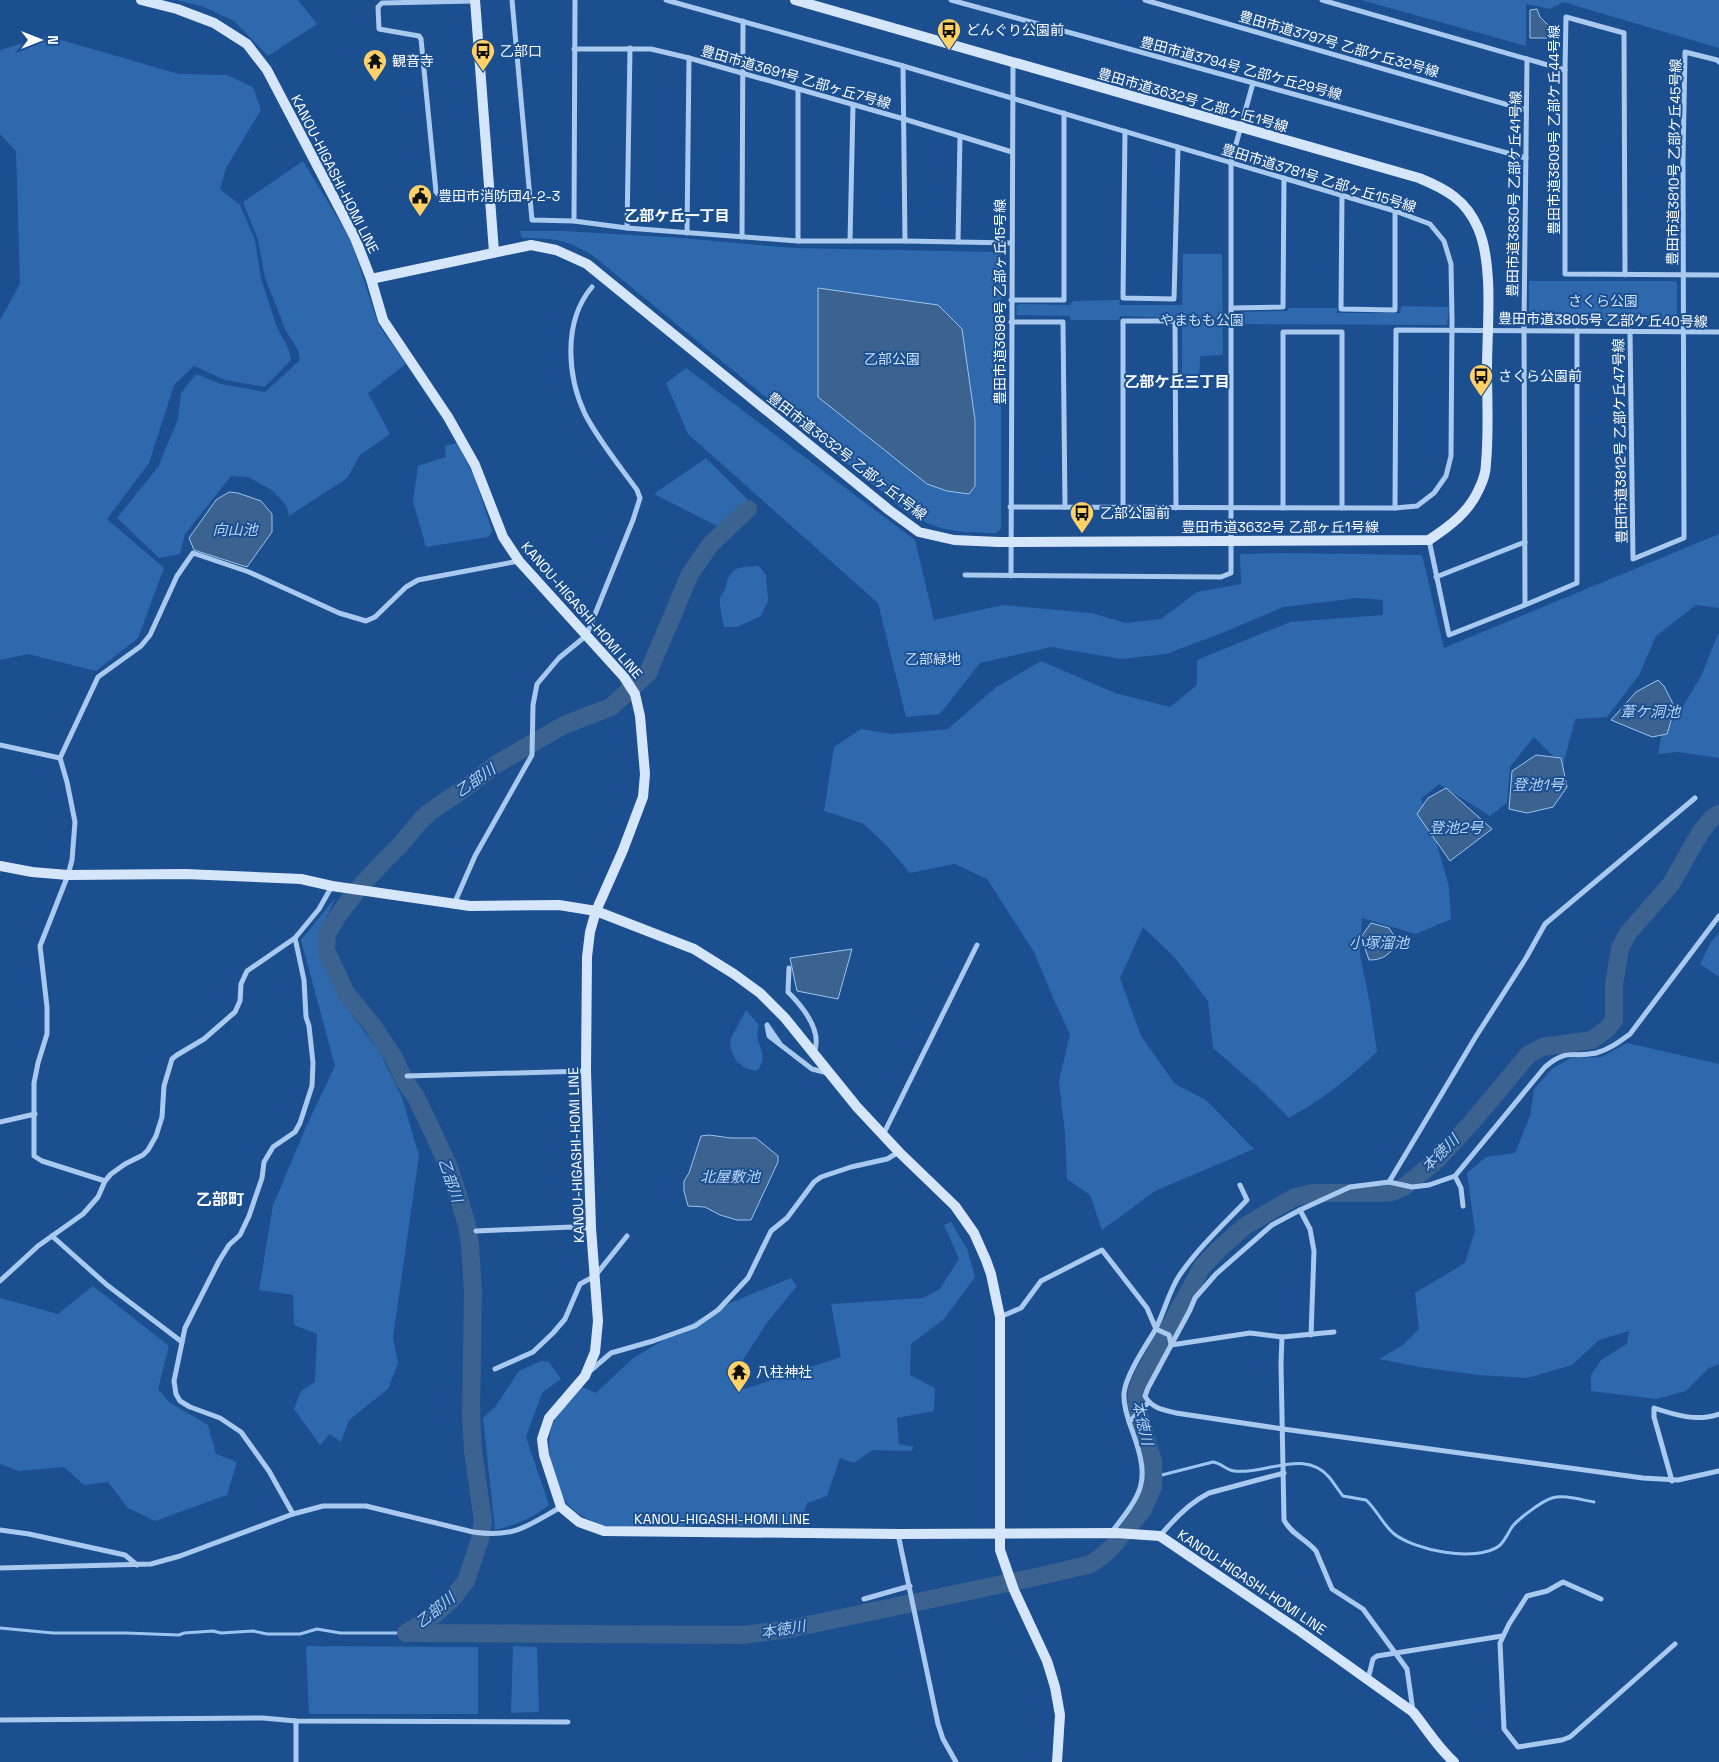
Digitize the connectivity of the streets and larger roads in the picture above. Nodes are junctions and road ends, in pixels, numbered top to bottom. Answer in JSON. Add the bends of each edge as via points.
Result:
{"nodes":[{"id":1,"x":141,"y":0,"type":"edge"},
{"id":2,"x":475,"y":0,"type":"edge"},
{"id":3,"x":512,"y":0,"type":"edge"},
{"id":4,"x":575,"y":0,"type":"edge"},
{"id":5,"x":666,"y":0,"type":"edge"},
{"id":6,"x":795,"y":0,"type":"edge"},
{"id":7,"x":951,"y":0,"type":"edge"},
{"id":8,"x":1145,"y":0,"type":"edge"},
{"id":9,"x":1322,"y":0,"type":"edge"},
{"id":10,"x":743,"y":21,"type":"junction"},
{"id":11,"x":630,"y":48,"type":"junction"},
{"id":12,"x":574,"y":49,"type":"junction"},
{"id":13,"x":689,"y":58,"type":"junction"},
{"id":14,"x":1527,"y":59,"type":"junction"},
{"id":15,"x":1719,"y":62,"type":"edge"},
{"id":16,"x":1013,"y":63,"type":"junction"},
{"id":17,"x":903,"y":66,"type":"junction"},
{"id":18,"x":1564,"y":70,"type":"junction"},
{"id":19,"x":742,"y":73,"type":"junction"},
{"id":20,"x":1253,"y":83,"type":"junction"},
{"id":21,"x":798,"y":90,"type":"junction"},
{"id":22,"x":1012,"y":98,"type":"junction"},
{"id":23,"x":853,"y":104,"type":"junction"},
{"id":24,"x":1526,"y":110,"type":"junction"},
{"id":25,"x":1064,"y":113,"type":"junction"},
{"id":26,"x":904,"y":119,"type":"junction"},
{"id":27,"x":1240,"y":127,"type":"junction"},
{"id":28,"x":1125,"y":131,"type":"junction"},
{"id":29,"x":960,"y":137,"type":"junction"},
{"id":30,"x":1178,"y":147,"type":"junction"},
{"id":31,"x":1012,"y":152,"type":"junction"},
{"id":32,"x":1526,"y":158,"type":"junction"},
{"id":33,"x":1231,"y":162,"type":"junction"},
{"id":34,"x":1284,"y":178,"type":"junction"},
{"id":35,"x":489,"y":192,"type":"junction"},
{"id":36,"x":1342,"y":195,"type":"junction"},
{"id":37,"x":1395,"y":211,"type":"junction"},
{"id":38,"x":574,"y":221,"type":"junction"},
{"id":39,"x":627,"y":228,"type":"junction"},
{"id":40,"x":687,"y":234,"type":"junction"},
{"id":41,"x":742,"y":237,"type":"junction"},
{"id":42,"x":798,"y":241,"type":"junction"},
{"id":43,"x":850,"y":241,"type":"junction"},
{"id":44,"x":905,"y":241,"type":"junction"},
{"id":45,"x":958,"y":242,"type":"junction"},
{"id":46,"x":1012,"y":244,"type":"junction"},
{"id":47,"x":494,"y":252,"type":"junction"},
{"id":48,"x":1625,"y":274,"type":"junction"},
{"id":49,"x":1683,"y":275,"type":"junction"},
{"id":50,"x":1719,"y":275,"type":"edge"},
{"id":51,"x":371,"y":279,"type":"junction"},
{"id":52,"x":592,"y":287,"type":"dead end"},
{"id":53,"x":1012,"y":300,"type":"junction"},
{"id":54,"x":1231,"y":308,"type":"junction"},
{"id":55,"x":1012,"y":322,"type":"junction"},
{"id":56,"x":1452,"y":330,"type":"junction"},
{"id":57,"x":1487,"y":330,"type":"junction"},
{"id":58,"x":1524,"y":330,"type":"junction"},
{"id":59,"x":1577,"y":330,"type":"junction"},
{"id":60,"x":1630,"y":331,"type":"junction"},
{"id":61,"x":1684,"y":332,"type":"junction"},
{"id":62,"x":1719,"y":332,"type":"edge"},
{"id":63,"x":1010,"y":507,"type":"junction"},
{"id":64,"x":1065,"y":507,"type":"junction"},
{"id":65,"x":1123,"y":508,"type":"junction"},
{"id":66,"x":1176,"y":508,"type":"junction"},
{"id":67,"x":1231,"y":508,"type":"junction"},
{"id":68,"x":1283,"y":508,"type":"junction"},
{"id":69,"x":1342,"y":508,"type":"junction"},
{"id":70,"x":1395,"y":508,"type":"junction"},
{"id":71,"x":1231,"y":540,"type":"junction"},
{"id":72,"x":1429,"y":540,"type":"junction"},
{"id":73,"x":1010,"y":542,"type":"junction"},
{"id":74,"x":1525,"y":542,"type":"junction"},
{"id":75,"x":519,"y":561,"type":"junction"},
{"id":76,"x":965,"y":576,"type":"dead end"},
{"id":77,"x":1012,"y":576,"type":"junction"},
{"id":78,"x":1436,"y":577,"type":"junction"},
{"id":79,"x":1525,"y":605,"type":"junction"},
{"id":80,"x":588,"y":635,"type":"junction"},
{"id":81,"x":0,"y":744,"type":"edge"},
{"id":82,"x":60,"y":758,"type":"junction"},
{"id":83,"x":1695,"y":798,"type":"dead end"},
{"id":84,"x":0,"y":866,"type":"edge"},
{"id":85,"x":68,"y":874,"type":"junction"},
{"id":86,"x":332,"y":886,"type":"junction"},
{"id":87,"x":454,"y":904,"type":"junction"},
{"id":88,"x":596,"y":911,"type":"junction"},
{"id":89,"x":1719,"y":916,"type":"edge"},
{"id":90,"x":295,"y":938,"type":"junction"},
{"id":91,"x":977,"y":945,"type":"dead end"},
{"id":92,"x":789,"y":968,"type":"dead end"},
{"id":93,"x":780,"y":1044,"type":"dead end"},
{"id":94,"x":814,"y":1053,"type":"junction"},
{"id":95,"x":586,"y":1071,"type":"junction"},
{"id":96,"x":828,"y":1073,"type":"junction"},
{"id":97,"x":407,"y":1076,"type":"dead end"},
{"id":98,"x":35,"y":1114,"type":"junction"},
{"id":99,"x":0,"y":1122,"type":"edge"},
{"id":100,"x":883,"y":1135,"type":"junction"},
{"id":101,"x":899,"y":1152,"type":"junction"},
{"id":102,"x":1455,"y":1176,"type":"junction"},
{"id":103,"x":105,"y":1181,"type":"junction"},
{"id":104,"x":1389,"y":1182,"type":"junction"},
{"id":105,"x":1240,"y":1185,"type":"dead end"},
{"id":106,"x":1463,"y":1206,"type":"dead end"},
{"id":107,"x":1302,"y":1209,"type":"junction"},
{"id":108,"x":591,"y":1228,"type":"junction"},
{"id":109,"x":476,"y":1231,"type":"dead end"},
{"id":110,"x":52,"y":1236,"type":"junction"},
{"id":111,"x":627,"y":1236,"type":"dead end"},
{"id":112,"x":595,"y":1276,"type":"junction"},
{"id":113,"x":0,"y":1281,"type":"edge"},
{"id":114,"x":1000,"y":1317,"type":"junction"},
{"id":115,"x":1156,"y":1329,"type":"junction"},
{"id":116,"x":1334,"y":1332,"type":"dead end"},
{"id":117,"x":1311,"y":1335,"type":"junction"},
{"id":118,"x":1282,"y":1337,"type":"junction"},
{"id":119,"x":182,"y":1342,"type":"junction"},
{"id":120,"x":1172,"y":1345,"type":"junction"},
{"id":121,"x":495,"y":1369,"type":"dead end"},
{"id":122,"x":585,"y":1376,"type":"junction"},
{"id":123,"x":1149,"y":1402,"type":"junction"},
{"id":124,"x":1719,"y":1414,"type":"edge"},
{"id":125,"x":1129,"y":1422,"type":"junction"},
{"id":126,"x":1283,"y":1429,"type":"junction"},
{"id":127,"x":1719,"y":1471,"type":"edge"},
{"id":128,"x":1284,"y":1473,"type":"junction"},
{"id":129,"x":1672,"y":1480,"type":"junction"},
{"id":130,"x":561,"y":1507,"type":"junction"},
{"id":131,"x":293,"y":1514,"type":"junction"},
{"id":132,"x":0,"y":1530,"type":"edge"},
{"id":133,"x":1114,"y":1533,"type":"junction"},
{"id":134,"x":898,"y":1534,"type":"junction"},
{"id":135,"x":1000,"y":1534,"type":"junction"},
{"id":136,"x":1160,"y":1536,"type":"junction"},
{"id":137,"x":138,"y":1566,"type":"junction"},
{"id":138,"x":0,"y":1568,"type":"edge"},
{"id":139,"x":910,"y":1587,"type":"junction"},
{"id":140,"x":1600,"y":1599,"type":"dead end"},
{"id":141,"x":864,"y":1600,"type":"dead end"},
{"id":142,"x":1502,"y":1636,"type":"junction"},
{"id":143,"x":1676,"y":1644,"type":"dead end"},
{"id":144,"x":1396,"y":1652,"type":"junction"},
{"id":145,"x":1368,"y":1679,"type":"junction"},
{"id":146,"x":1414,"y":1712,"type":"junction"},
{"id":147,"x":0,"y":1720,"type":"edge"},
{"id":148,"x":296,"y":1721,"type":"junction"},
{"id":149,"x":568,"y":1722,"type":"dead end"},
{"id":150,"x":296,"y":1762,"type":"edge"},
{"id":151,"x":956,"y":1762,"type":"edge"},
{"id":152,"x":1057,"y":1762,"type":"edge"},
{"id":153,"x":1454,"y":1762,"type":"edge"}],
"edges":[{"from":1,"to":51,"type":"street","name":"KANOU-HIGASHI-HOMI LINE","via":[[214,23],[247,44],[272,79],[355,238]]},
{"from":2,"to":35,"type":"street"},
{"from":2,"to":35,"type":"street","via":[[382,3],[378,7],[379,29],[421,39],[436,192],[439,195]]},
{"from":3,"to":38,"type":"street","via":[[532,220]]},
{"from":4,"to":12,"type":"street"},
{"from":5,"to":10,"type":"street","name":"豊田市道3781号 乙部ヶ丘15号線"},
{"from":6,"to":16,"type":"street","name":"豊田市道3632号 乙部ヶ丘1号線"},
{"from":7,"to":20,"type":"street","name":"豊田市道3794号 乙部ケ丘29号線"},
{"from":8,"to":24,"type":"street","name":"豊田市道3797号 乙部ケ丘32号線"},
{"from":9,"to":14,"type":"street"},
{"from":10,"to":17,"type":"street","name":"豊田市道3781号 乙部ヶ丘15号線"},
{"from":10,"to":19,"type":"street"},
{"from":11,"to":12,"type":"street","name":"豊田市道3691号 乙部ヶ丘7号線"},
{"from":11,"to":13,"type":"street","name":"豊田市道3691号 乙部ヶ丘7号線","via":[[651,49]]},
{"from":11,"to":39,"type":"street"},
{"from":12,"to":38,"type":"street"},
{"from":13,"to":19,"type":"street","name":"豊田市道3691号 乙部ヶ丘7号線"},
{"from":13,"to":40,"type":"street"},
{"from":14,"to":18,"type":"street"},
{"from":14,"to":24,"type":"street","name":"豊田市道3830号 乙部ケ丘41号線"},
{"from":15,"to":49,"type":"street","name":"豊田市道3810号 乙部ケ丘45号線","via":[[1685,52]]},
{"from":16,"to":22,"type":"street","name":"豊田市道3698号 乙部ヶ丘15号線"},
{"from":16,"to":27,"type":"street","name":"豊田市道3632号 乙部ヶ丘1号線"},
{"from":17,"to":22,"type":"street","name":"豊田市道3781号 乙部ヶ丘15号線"},
{"from":17,"to":26,"type":"street"},
{"from":18,"to":48,"type":"street","name":"豊田市道3809号 乙部ケ丘44号線","via":[[1565,274]]},
{"from":18,"to":48,"type":"street","name":"豊田市道3809号 乙部ケ丘44号線","via":[[1566,17],[1624,33]]},
{"from":19,"to":21,"type":"street","name":"豊田市道3691号 乙部ヶ丘7号線"},
{"from":19,"to":41,"type":"street"},
{"from":20,"to":27,"type":"street"},
{"from":20,"to":32,"type":"street","name":"豊田市道3794号 乙部ケ丘29号線"},
{"from":21,"to":23,"type":"street","name":"豊田市道3691号 乙部ヶ丘7号線"},
{"from":21,"to":42,"type":"street"},
{"from":22,"to":25,"type":"street","name":"豊田市道3781号 乙部ヶ丘15号線"},
{"from":22,"to":31,"type":"street","name":"豊田市道3698号 乙部ヶ丘15号線"},
{"from":23,"to":26,"type":"street","name":"豊田市道3691号 乙部ヶ丘7号線"},
{"from":23,"to":43,"type":"street"},
{"from":24,"to":32,"type":"street","name":"豊田市道3830号 乙部ケ丘41号線"},
{"from":25,"to":28,"type":"street","name":"豊田市道3781号 乙部ヶ丘15号線"},
{"from":25,"to":53,"type":"street","via":[[1064,300]]},
{"from":26,"to":29,"type":"street"},
{"from":26,"to":44,"type":"street","name":"豊田市道3691号 乙部ヶ丘7号線"},
{"from":27,"to":33,"type":"street"},
{"from":27,"to":57,"type":"street","name":"豊田市道3632号 乙部ヶ丘1号線","via":[[1419,178],[1446,189],[1464,205],[1479,230],[1487,264]]},
{"from":28,"to":30,"type":"street","name":"豊田市道3781号 乙部ヶ丘15号線"},
{"from":28,"to":30,"type":"street","via":[[1123,298],[1174,299]]},
{"from":29,"to":31,"type":"street"},
{"from":29,"to":45,"type":"street"},
{"from":30,"to":33,"type":"street","name":"豊田市道3781号 乙部ヶ丘15号線"},
{"from":31,"to":46,"type":"street","name":"豊田市道3698号 乙部ヶ丘15号線"},
{"from":32,"to":58,"type":"street","name":"豊田市道3830号 乙部ケ丘41号線"},
{"from":33,"to":34,"type":"street","name":"豊田市道3781号 乙部ヶ丘15号線"},
{"from":33,"to":54,"type":"street"},
{"from":34,"to":36,"type":"street","name":"豊田市道3781号 乙部ヶ丘15号線"},
{"from":34,"to":54,"type":"street","via":[[1283,307]]},
{"from":35,"to":47,"type":"street"},
{"from":36,"to":37,"type":"street","name":"豊田市道3781号 乙部ヶ丘15号線"},
{"from":36,"to":37,"type":"street","via":[[1341,309],[1395,310]]},
{"from":37,"to":56,"type":"street","name":"豊田市道3781号 乙部ヶ丘15号線","via":[[1430,224],[1444,241],[1451,264]]},
{"from":38,"to":39,"type":"street"},
{"from":39,"to":40,"type":"street"},
{"from":40,"to":41,"type":"street"},
{"from":41,"to":42,"type":"street"},
{"from":42,"to":43,"type":"street"},
{"from":43,"to":44,"type":"street"},
{"from":44,"to":45,"type":"street"},
{"from":45,"to":46,"type":"street"},
{"from":46,"to":53,"type":"street","name":"豊田市道3698号 乙部ヶ丘15号線"},
{"from":47,"to":51,"type":"street","name":"豊田市道3632号 乙部ヶ丘1号線"},
{"from":47,"to":73,"type":"street","name":"豊田市道3632号 乙部ヶ丘1号線","via":[[531,245],[556,250],[587,264],[919,532],[954,540]]},
{"from":48,"to":49,"type":"street"},
{"from":49,"to":50,"type":"street"},
{"from":49,"to":61,"type":"street"},
{"from":51,"to":75,"type":"street","name":"KANOU-HIGASHI-HOMI LINE","via":[[383,320],[448,416],[475,465],[502,537]]},
{"from":52,"to":80,"type":"street","via":[[578,310],[571,335],[572,370],[584,413],[640,498]]},
{"from":53,"to":55,"type":"street","name":"豊田市道3698号 乙部ヶ丘15号線"},
{"from":54,"to":67,"type":"street"},
{"from":55,"to":63,"type":"street","name":"豊田市道3698号 乙部ヶ丘15号線"},
{"from":55,"to":64,"type":"street","via":[[1063,322]]},
{"from":56,"to":57,"type":"street","name":"豊田市道3805号 乙部ケ丘40号線"},
{"from":56,"to":70,"type":"street","name":"豊田市道3781号 乙部ヶ丘15号線","via":[[1451,456],[1446,476],[1434,493],[1417,506]]},
{"from":56,"to":70,"type":"street","name":"豊田市道3805号 乙部ケ丘40号線","via":[[1396,330]]},
{"from":57,"to":58,"type":"street","name":"豊田市道3805号 乙部ケ丘40号線"},
{"from":57,"to":72,"type":"street","via":[[1484,478],[1465,513]]},
{"from":58,"to":59,"type":"street","name":"豊田市道3805号 乙部ケ丘40号線"},
{"from":58,"to":74,"type":"street","name":"豊田市道3830号 乙部ケ丘41号線"},
{"from":59,"to":60,"type":"street","name":"豊田市道3805号 乙部ケ丘40号線"},
{"from":59,"to":79,"type":"street","via":[[1577,583]]},
{"from":60,"to":61,"type":"street","name":"豊田市道3805号 乙部ケ丘40号線"},
{"from":60,"to":61,"type":"street","name":"豊田市道3812号 乙部ケ丘47号線","via":[[1633,559],[1684,538]]},
{"from":61,"to":62,"type":"street","name":"豊田市道3805号 乙部ケ丘40号線"},
{"from":63,"to":64,"type":"street","name":"豊田市道3781号 乙部ヶ丘15号線"},
{"from":63,"to":73,"type":"street","name":"豊田市道3698号 乙部ヶ丘15号線"},
{"from":64,"to":65,"type":"street","name":"豊田市道3781号 乙部ヶ丘15号線"},
{"from":65,"to":66,"type":"street","name":"豊田市道3781号 乙部ヶ丘15号線"},
{"from":65,"to":66,"type":"street","via":[[1123,321],[1175,321]]},
{"from":66,"to":67,"type":"street","name":"豊田市道3781号 乙部ヶ丘15号線"},
{"from":67,"to":68,"type":"street","name":"豊田市道3781号 乙部ヶ丘15号線"},
{"from":67,"to":71,"type":"street"},
{"from":68,"to":69,"type":"street","name":"豊田市道3781号 乙部ヶ丘15号線"},
{"from":68,"to":69,"type":"street","via":[[1283,332],[1342,332]]},
{"from":69,"to":70,"type":"street","name":"豊田市道3781号 乙部ヶ丘15号線"},
{"from":71,"to":72,"type":"street","name":"豊田市道3632号 乙部ヶ丘1号線"},
{"from":71,"to":73,"type":"street","name":"豊田市道3632号 乙部ヶ丘1号線"},
{"from":71,"to":77,"type":"street","via":[[1231,573],[1221,578]]},
{"from":72,"to":78,"type":"street"},
{"from":73,"to":77,"type":"street","name":"豊田市道3698号 乙部ヶ丘15号線"},
{"from":74,"to":78,"type":"street"},
{"from":74,"to":79,"type":"street","name":"豊田市道3830号 乙部ケ丘41号線"},
{"from":75,"to":80,"type":"street","name":"KANOU-HIGASHI-HOMI LINE"},
{"from":75,"to":82,"type":"street","via":[[418,580],[366,621],[339,613],[249,572],[193,553],[177,576],[150,635],[141,646],[98,677]]},
{"from":76,"to":77,"type":"street"},
{"from":78,"to":79,"type":"street","via":[[1449,635]]},
{"from":80,"to":87,"type":"street","via":[[559,658],[537,684],[533,705],[532,755],[484,839]]},
{"from":80,"to":88,"type":"street","name":"KANOU-HIGASHI-HOMI LINE","via":[[635,694],[645,774],[643,797]]},
{"from":81,"to":82,"type":"street"},
{"from":82,"to":85,"type":"street","via":[[75,822]]},
{"from":83,"to":104,"type":"street","via":[[1546,924]]},
{"from":84,"to":85,"type":"street"},
{"from":85,"to":86,"type":"street","via":[[253,876],[302,879]]},
{"from":85,"to":98,"type":"street","via":[[40,946],[48,1034],[36,1070]]},
{"from":86,"to":87,"type":"street"},
{"from":86,"to":90,"type":"street"},
{"from":87,"to":88,"type":"street","via":[[559,905]]},
{"from":88,"to":94,"type":"street","via":[[694,949],[734,974],[760,993]]},
{"from":88,"to":95,"type":"street","name":"KANOU-HIGASHI-HOMI LINE","via":[[587,957]]},
{"from":89,"to":102,"type":"street","via":[[1630,1034],[1613,1047],[1595,1053],[1566,1054],[1556,1058],[1545,1067]]},
{"from":90,"to":103,"type":"street","via":[[246,971],[235,1012],[204,1039],[172,1059],[164,1086],[162,1117],[153,1143],[143,1155],[115,1170]]},
{"from":90,"to":119,"type":"street","via":[[304,980],[313,1063],[312,1086],[295,1132],[273,1147],[264,1162],[249,1216],[219,1261],[185,1328]]},
{"from":91,"to":100,"type":"street"},
{"from":92,"to":94,"type":"street","via":[[788,992],[802,1006],[818,1038]]},
{"from":93,"to":96,"type":"street","via":[[812,1069]]},
{"from":94,"to":96,"type":"street"},
{"from":95,"to":97,"type":"street"},
{"from":95,"to":108,"type":"street","name":"KANOU-HIGASHI-HOMI LINE"},
{"from":96,"to":100,"type":"street"},
{"from":98,"to":99,"type":"street"},
{"from":98,"to":103,"type":"street","via":[[34,1156],[37,1159]]},
{"from":100,"to":101,"type":"street"},
{"from":101,"to":114,"type":"street","via":[[955,1206],[968,1224],[991,1274]]},
{"from":101,"to":122,"type":"street","via":[[887,1160],[821,1177],[787,1218],[771,1231],[748,1278],[718,1310],[694,1326],[611,1352]]},
{"from":102,"to":104,"type":"street","via":[[1412,1187]]},
{"from":102,"to":106,"type":"street","via":[[1462,1188]]},
{"from":103,"to":110,"type":"street","via":[[98,1197],[84,1214]]},
{"from":104,"to":107,"type":"street","via":[[1350,1187]]},
{"from":105,"to":115,"type":"street","via":[[1247,1200],[1195,1255],[1178,1278]]},
{"from":107,"to":117,"type":"street","via":[[1314,1251]]},
{"from":107,"to":120,"type":"street","via":[[1272,1225],[1216,1274],[1195,1298]]},
{"from":108,"to":109,"type":"street"},
{"from":108,"to":112,"type":"street","name":"KANOU-HIGASHI-HOMI LINE"},
{"from":110,"to":113,"type":"street"},
{"from":110,"to":119,"type":"street","via":[[107,1285]]},
{"from":111,"to":112,"type":"street"},
{"from":112,"to":121,"type":"street","via":[[580,1284],[565,1319],[533,1352]]},
{"from":112,"to":122,"type":"street","name":"KANOU-HIGASHI-HOMI LINE","via":[[598,1321],[595,1352]]},
{"from":114,"to":115,"type":"street","via":[[1021,1308],[1041,1281],[1102,1250],[1147,1308]]},
{"from":114,"to":135,"type":"street"},
{"from":115,"to":120,"type":"street","via":[[1169,1335]]},
{"from":115,"to":125,"type":"street","via":[[1124,1392]]},
{"from":116,"to":117,"type":"street"},
{"from":117,"to":118,"type":"street"},
{"from":118,"to":120,"type":"street","via":[[1250,1333]]},
{"from":118,"to":126,"type":"street"},
{"from":119,"to":131,"type":"street","via":[[174,1381],[180,1401],[220,1418],[241,1432],[269,1471]]},
{"from":120,"to":123,"type":"street","via":[[1148,1388],[1146,1396]]},
{"from":122,"to":130,"type":"street","name":"KANOU-HIGASHI-HOMI LINE","via":[[549,1418],[542,1439]]},
{"from":123,"to":125,"type":"street"},
{"from":123,"to":126,"type":"street","via":[[1176,1413]]},
{"from":124,"to":129,"type":"street","via":[[1704,1418],[1682,1417],[1654,1408]]},
{"from":125,"to":133,"type":"street","via":[[1138,1448],[1142,1480],[1140,1493]]},
{"from":126,"to":128,"type":"street"},
{"from":126,"to":129,"type":"street"},
{"from":127,"to":129,"type":"street"},
{"from":128,"to":136,"type":"street","via":[[1209,1493],[1174,1519]]},
{"from":128,"to":144,"type":"street","via":[[1286,1524],[1316,1551],[1332,1589],[1363,1609]]},
{"from":130,"to":131,"type":"street","via":[[514,1532],[487,1534],[366,1506],[323,1506]]},
{"from":130,"to":134,"type":"street","name":"KANOU-HIGASHI-HOMI LINE","via":[[579,1522],[604,1532]]},
{"from":131,"to":137,"type":"street","via":[[180,1556]]},
{"from":132,"to":137,"type":"street","via":[[125,1555]]},
{"from":133,"to":135,"type":"street","name":"KANOU-HIGASHI-HOMI LINE"},
{"from":133,"to":136,"type":"street","name":"KANOU-HIGASHI-HOMI LINE"},
{"from":134,"to":135,"type":"street","name":"KANOU-HIGASHI-HOMI LINE"},
{"from":134,"to":139,"type":"street"},
{"from":135,"to":152,"type":"street","via":[[1000,1550],[1014,1590],[1055,1687],[1060,1715]]},
{"from":136,"to":145,"type":"street","name":"KANOU-HIGASHI-HOMI LINE"},
{"from":137,"to":138,"type":"street"},
{"from":139,"to":141,"type":"street"},
{"from":139,"to":151,"type":"street","via":[[938,1724]]},
{"from":140,"to":142,"type":"street","via":[[1563,1582],[1547,1591],[1527,1596]]},
{"from":142,"to":143,"type":"street","via":[[1504,1729],[1518,1746],[1570,1737]]},
{"from":142,"to":144,"type":"street"},
{"from":144,"to":145,"type":"street","via":[[1377,1656]]},
{"from":144,"to":146,"type":"street","via":[[1407,1669]]},
{"from":145,"to":146,"type":"street","name":"KANOU-HIGASHI-HOMI LINE"},
{"from":146,"to":153,"type":"street","name":"KANOU-HIGASHI-HOMI LINE","via":[[1433,1741]]},
{"from":147,"to":148,"type":"street","via":[[263,1718]]},
{"from":148,"to":149,"type":"street"},
{"from":148,"to":150,"type":"street"}]}
